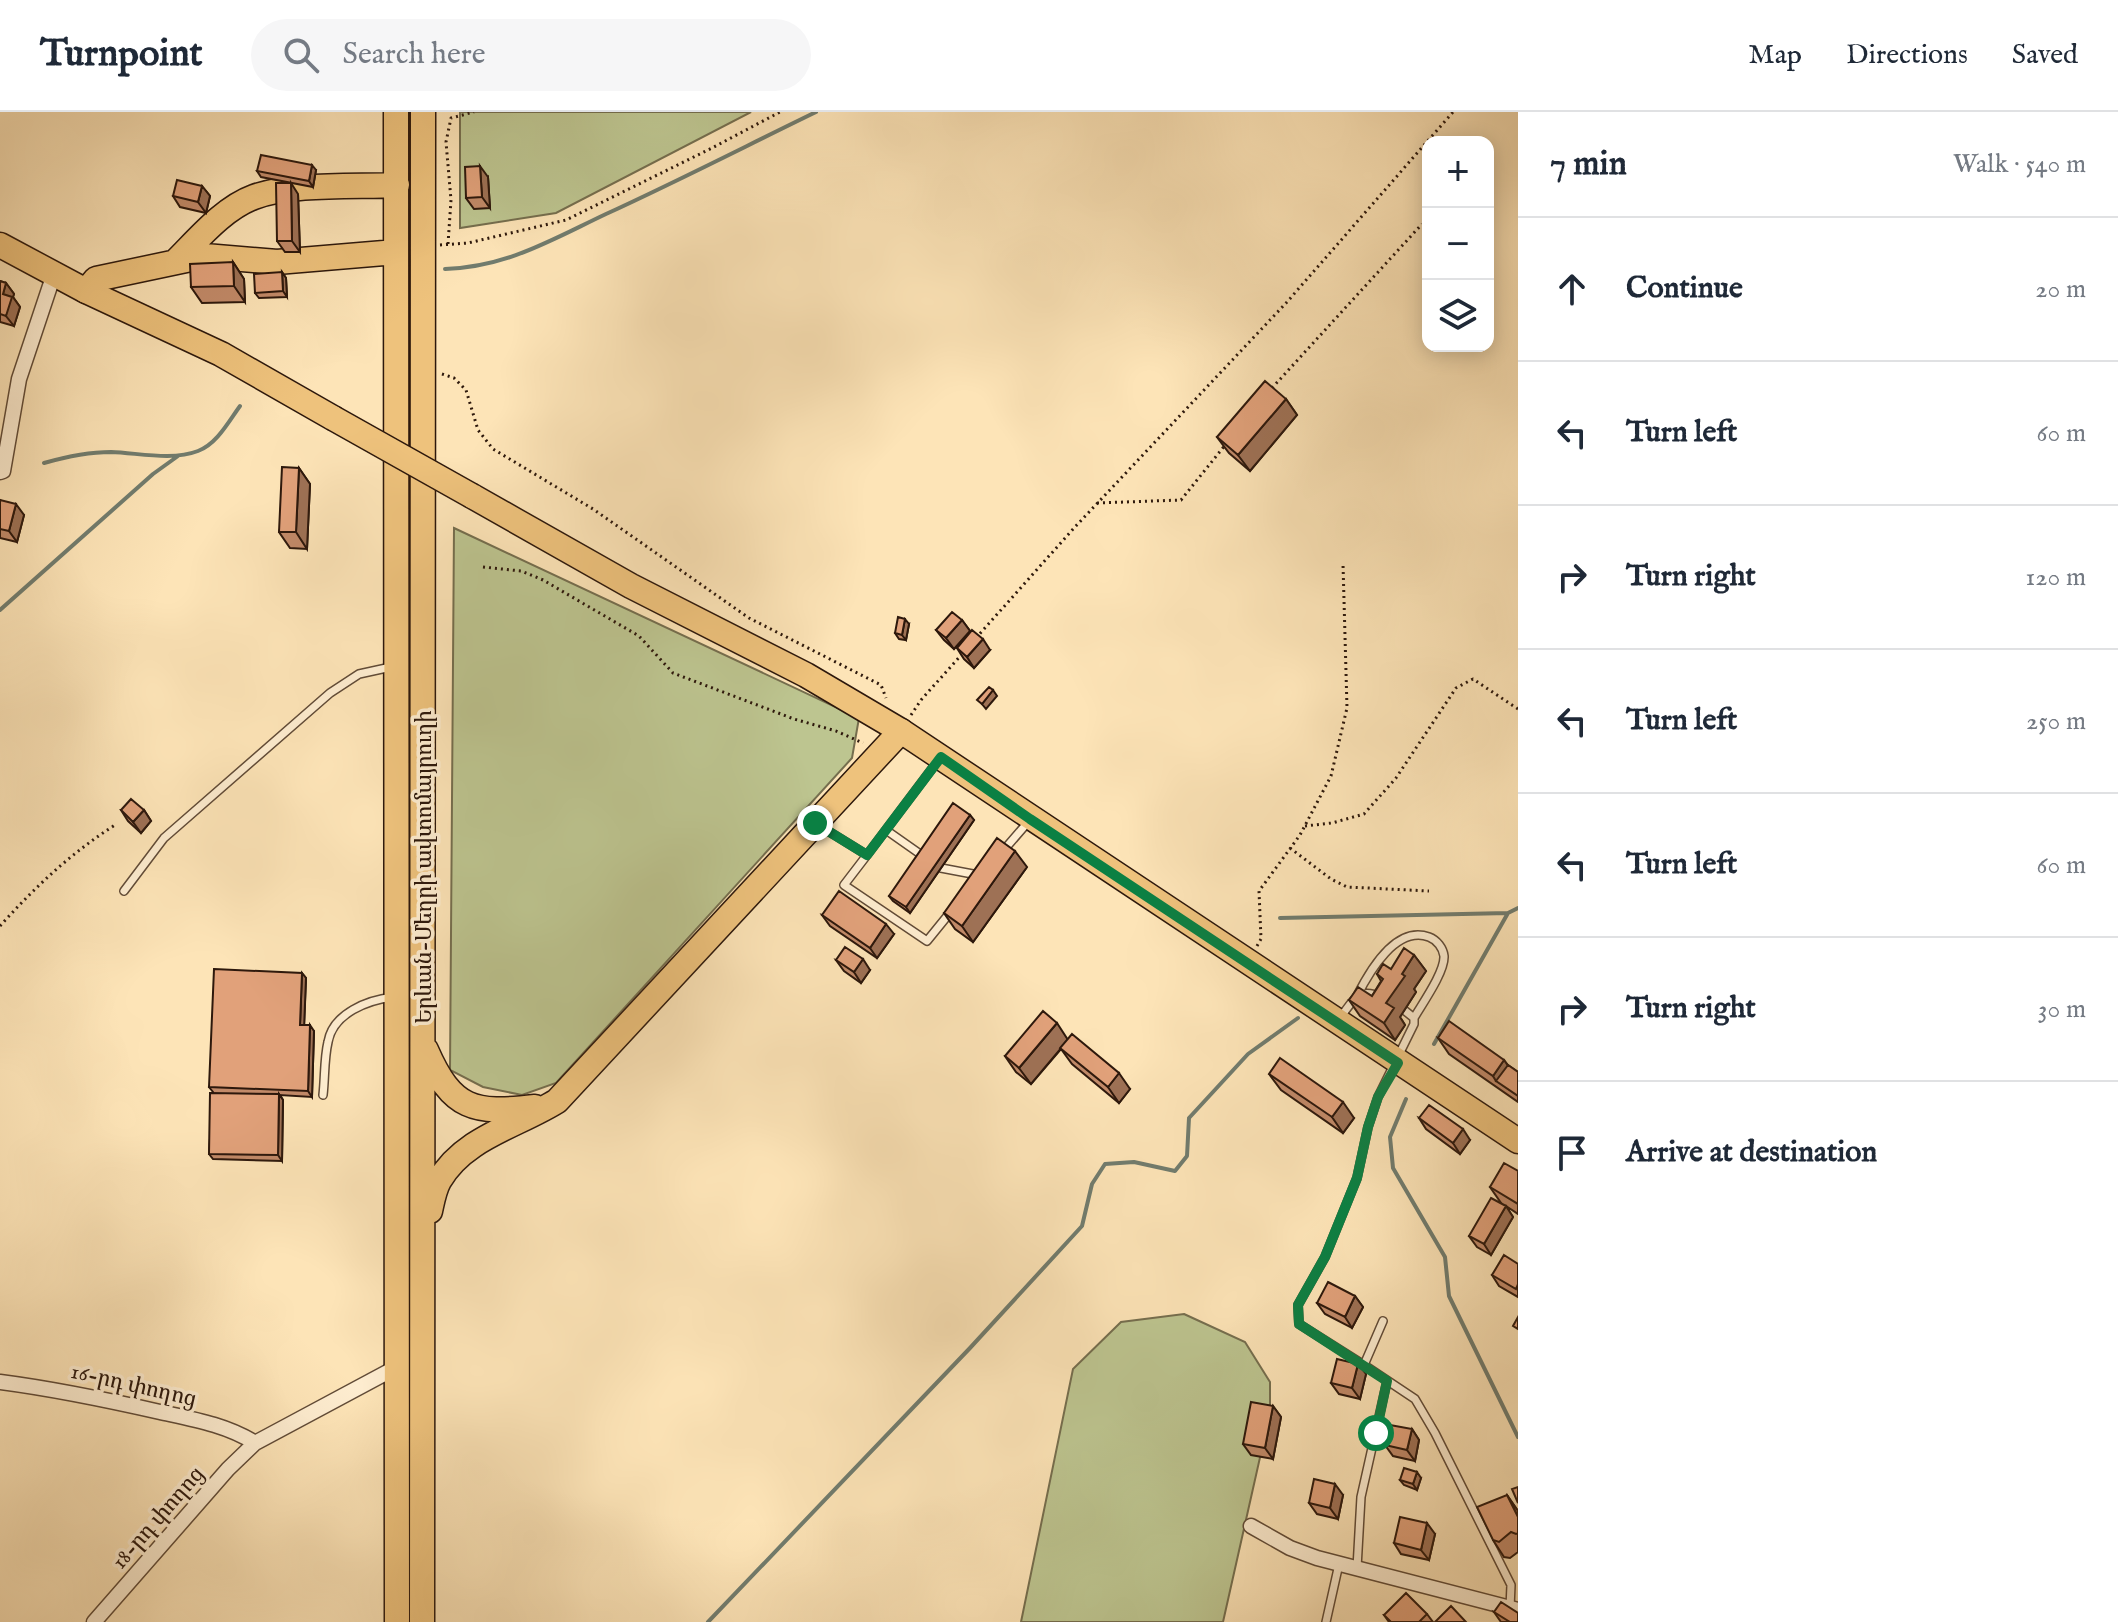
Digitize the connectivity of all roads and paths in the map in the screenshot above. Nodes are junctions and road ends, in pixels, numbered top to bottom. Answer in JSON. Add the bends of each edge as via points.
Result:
{"nodes":[{"id":1,"x":396,"y":112,"type":"edge"},
{"id":2,"x":423,"y":112,"type":"edge"},
{"id":3,"x":474,"y":112,"type":"edge"},
{"id":4,"x":780,"y":112,"type":"edge"},
{"id":5,"x":1453,"y":112,"type":"edge"},
{"id":6,"x":397,"y":185,"type":"junction"},
{"id":7,"x":1422,"y":224,"type":"dead end"},
{"id":8,"x":0,"y":245,"type":"edge"},
{"id":9,"x":436,"y":245,"type":"junction"},
{"id":10,"x":396,"y":252,"type":"junction"},
{"id":11,"x":177,"y":260,"type":"junction"},
{"id":12,"x":54,"y":274,"type":"junction"},
{"id":13,"x":86,"y":291,"type":"junction"},
{"id":14,"x":423,"y":368,"type":"junction"},
{"id":15,"x":1270,"y":389,"type":"edge"},
{"id":16,"x":1231,"y":439,"type":"edge"},
{"id":17,"x":0,"y":472,"type":"edge"},
{"id":18,"x":1097,"y":503,"type":"junction"},
{"id":19,"x":1343,"y":564,"type":"dead end"},
{"id":20,"x":483,"y":567,"type":"dead end"},
{"id":21,"x":973,"y":641,"type":"edge"},
{"id":22,"x":963,"y":653,"type":"edge"},
{"id":23,"x":397,"y":666,"type":"junction"},
{"id":24,"x":891,"y":709,"type":"dead end"},
{"id":25,"x":1518,"y":709,"type":"edge"},
{"id":26,"x":901,"y":731,"type":"junction"},
{"id":27,"x":880,"y":753,"type":"junction"},
{"id":28,"x":941,"y":757,"type":"junction"},
{"id":29,"x":1030,"y":819,"type":"junction"},
{"id":30,"x":815,"y":823,"type":"junction"},
{"id":31,"x":115,"y":825,"type":"dead end"},
{"id":32,"x":1305,"y":826,"type":"junction"},
{"id":33,"x":886,"y":830,"type":"junction"},
{"id":34,"x":1290,"y":848,"type":"junction"},
{"id":35,"x":1001,"y":853,"type":"edge"},
{"id":36,"x":867,"y":855,"type":"junction"},
{"id":37,"x":924,"y":856,"type":"edge"},
{"id":38,"x":991,"y":864,"type":"edge"},
{"id":39,"x":941,"y":868,"type":"dead end"},
{"id":40,"x":981,"y":876,"type":"junction"},
{"id":41,"x":972,"y":887,"type":"edge"},
{"id":42,"x":124,"y":891,"type":"dead end"},
{"id":43,"x":1429,"y":891,"type":"dead end"},
{"id":44,"x":963,"y":897,"type":"edge"},
{"id":45,"x":0,"y":926,"type":"edge"},
{"id":46,"x":1246,"y":962,"type":"junction"},
{"id":47,"x":395,"y":996,"type":"junction"},
{"id":48,"x":1357,"y":996,"type":"junction"},
{"id":49,"x":1390,"y":1001,"type":"edge"},
{"id":50,"x":1404,"y":1010,"type":"dead end"},
{"id":51,"x":1414,"y":1018,"type":"junction"},
{"id":52,"x":1337,"y":1022,"type":"junction"},
{"id":53,"x":423,"y":1042,"type":"junction"},
{"id":54,"x":1398,"y":1063,"type":"junction"},
{"id":55,"x":323,"y":1095,"type":"dead end"},
{"id":56,"x":557,"y":1101,"type":"junction"},
{"id":57,"x":1518,"y":1141,"type":"edge"},
{"id":58,"x":422,"y":1239,"type":"junction"},
{"id":59,"x":1383,"y":1321,"type":"dead end"},
{"id":60,"x":1364,"y":1365,"type":"junction"},
{"id":61,"x":397,"y":1367,"type":"junction"},
{"id":62,"x":1387,"y":1381,"type":"junction"},
{"id":63,"x":0,"y":1382,"type":"edge"},
{"id":64,"x":255,"y":1443,"type":"junction"},
{"id":65,"x":1251,"y":1526,"type":"dead end"},
{"id":66,"x":1339,"y":1564,"type":"junction"},
{"id":67,"x":1357,"y":1568,"type":"junction"},
{"id":68,"x":1514,"y":1609,"type":"edge"},
{"id":69,"x":94,"y":1622,"type":"edge"},
{"id":70,"x":397,"y":1622,"type":"edge"},
{"id":71,"x":422,"y":1622,"type":"edge"},
{"id":72,"x":1326,"y":1622,"type":"edge"}],
"edges":[{"from":1,"to":6,"type":"main road","name":"Երևան-Մեղրի ավտոմայրուղի"},
{"from":2,"to":9,"type":"main road","name":"Երևան-Մեղրի ավտոմայրուղի"},
{"from":3,"to":9,"type":"path","via":[[451,118],[446,142],[451,200]]},
{"from":4,"to":9,"type":"path","via":[[566,220],[468,243]]},
{"from":5,"to":18,"type":"path","via":[[1287,302]]},
{"from":6,"to":10,"type":"main road","name":"Երևան-Մեղրի ավտոմայրուղի"},
{"from":6,"to":11,"type":"main road","via":[[255,197],[236,207]]},
{"from":7,"to":15,"type":"path"},
{"from":8,"to":12,"type":"main road"},
{"from":9,"to":14,"type":"main road","name":"Երևան-Մեղրի ավտոմայրուղի"},
{"from":10,"to":11,"type":"main road","via":[[277,262],[222,256]]},
{"from":10,"to":23,"type":"main road","name":"Երևան-Մեղրի ավտոմայրուղի"},
{"from":11,"to":13,"type":"main road","via":[[96,279]]},
{"from":12,"to":13,"type":"main road"},
{"from":12,"to":17,"type":"street","via":[[19,379]]},
{"from":13,"to":26,"type":"main road","bridge":true,"via":[[221,354],[631,586],[806,675]]},
{"from":14,"to":24,"type":"path","via":[[454,378],[466,390],[478,430],[493,449],[593,509],[749,618],[881,685]]},
{"from":14,"to":53,"type":"main road","name":"Երևան-Մեղրի ավտոմայրուղի"},
{"from":16,"to":18,"type":"path","via":[[1181,500]]},
{"from":18,"to":21,"type":"path"},
{"from":19,"to":32,"type":"path","via":[[1347,708],[1331,776]]},
{"from":20,"to":27,"type":"path","via":[[521,571],[543,580],[639,636],[673,673],[836,731]]},
{"from":22,"to":26,"type":"path"},
{"from":23,"to":42,"type":"lane","via":[[359,674],[330,693],[164,838]]},
{"from":23,"to":47,"type":"main road","name":"Երևան-Մեղրի ավտոմայրուղի"},
{"from":25,"to":32,"type":"path","via":[[1473,679],[1456,688],[1396,778],[1364,814]]},
{"from":26,"to":27,"type":"main road"},
{"from":26,"to":28,"type":"main road"},
{"from":27,"to":30,"type":"main road"},
{"from":28,"to":29,"type":"main road"},
{"from":28,"to":33,"type":"lane"},
{"from":29,"to":35,"type":"lane"},
{"from":29,"to":46,"type":"main road"},
{"from":30,"to":36,"type":"lane"},
{"from":30,"to":56,"type":"main road"},
{"from":31,"to":45,"type":"path","via":[[68,857]]},
{"from":32,"to":34,"type":"path"},
{"from":33,"to":36,"type":"lane"},
{"from":33,"to":37,"type":"lane"},
{"from":34,"to":43,"type":"path","via":[[1347,887]]},
{"from":34,"to":46,"type":"path","via":[[1259,891],[1261,939]]},
{"from":36,"to":44,"type":"lane","via":[[844,885],[927,941]]},
{"from":38,"to":40,"type":"lane"},
{"from":39,"to":40,"type":"lane"},
{"from":40,"to":41,"type":"lane"},
{"from":46,"to":52,"type":"main road"},
{"from":47,"to":55,"type":"lane","via":[[371,1000],[342,1018],[328,1039]]},
{"from":47,"to":61,"type":"main road","name":"Երևան-Մեղրի ավտոմայրուղի"},
{"from":48,"to":49,"type":"lane","via":[[1370,992]]},
{"from":48,"to":51,"type":"lane","via":[[1379,959],[1398,943],[1414,935],[1431,937],[1441,945],[1444,958]]},
{"from":48,"to":52,"type":"lane"},
{"from":50,"to":51,"type":"lane"},
{"from":51,"to":54,"type":"lane"},
{"from":52,"to":54,"type":"main road"},
{"from":53,"to":56,"type":"main road","via":[[439,1077],[462,1102],[500,1112]]},
{"from":53,"to":58,"type":"main road","name":"Երևան-Մեղրի ավտոմայրուղի"},
{"from":54,"to":57,"type":"main road"},
{"from":54,"to":60,"type":"lane","via":[[1378,1097],[1357,1178],[1325,1257],[1298,1305],[1299,1324]]},
{"from":56,"to":58,"type":"main road","via":[[475,1144],[454,1161],[438,1183]]},
{"from":58,"to":71,"type":"main road","name":"Երևան-Մեղրի ավտոմայրուղի"},
{"from":59,"to":60,"type":"lane"},
{"from":60,"to":62,"type":"lane"},
{"from":61,"to":64,"type":"street","name":"18-րդ փողոց"},
{"from":61,"to":70,"type":"main road","name":"Երևան-Մեղրի ավտոմայրուղի"},
{"from":62,"to":67,"type":"lane","via":[[1361,1497]]},
{"from":62,"to":68,"type":"lane","via":[[1415,1399],[1435,1433],[1511,1585]]},
{"from":63,"to":64,"type":"street","name":"16-րդ փողոց","via":[[72,1392],[194,1420]]},
{"from":64,"to":69,"type":"street","name":"18-րդ փողոց"},
{"from":65,"to":66,"type":"street","via":[[1290,1548]]},
{"from":66,"to":67,"type":"street"},
{"from":66,"to":72,"type":"lane"},
{"from":67,"to":68,"type":"street"}]}
